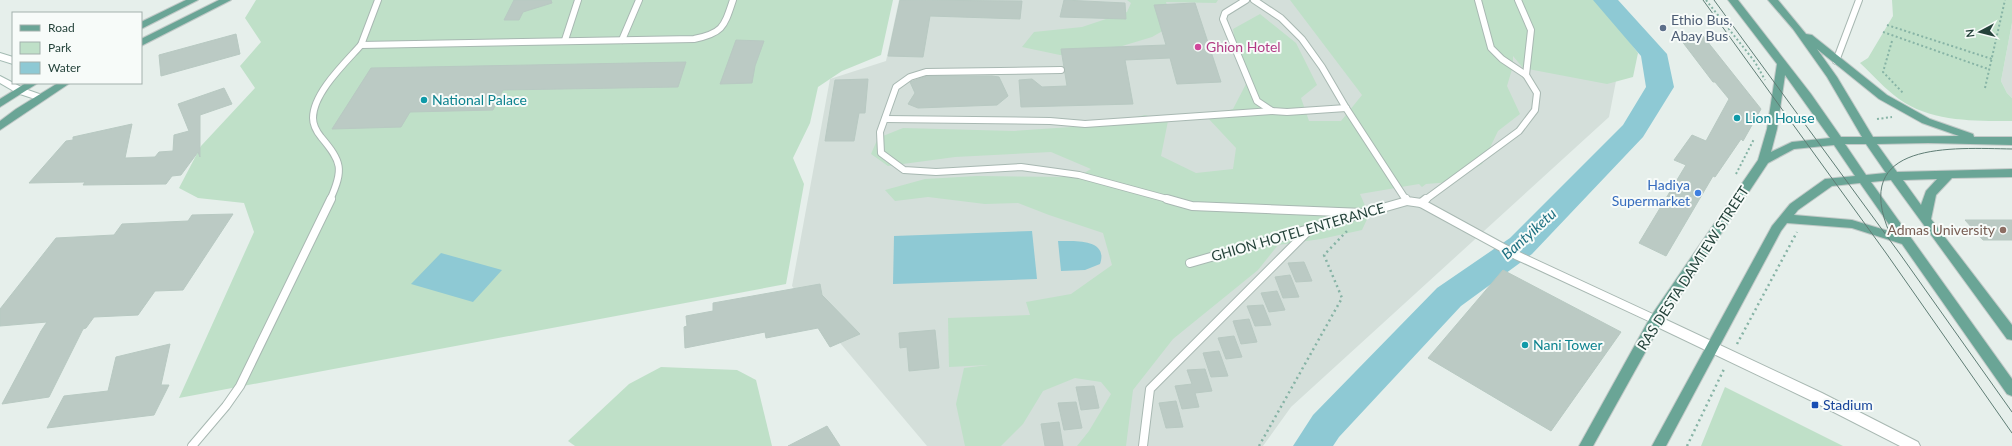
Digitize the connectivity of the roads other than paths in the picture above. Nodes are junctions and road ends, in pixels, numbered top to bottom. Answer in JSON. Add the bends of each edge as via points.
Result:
{"nodes":[{"id":1,"x":193,"y":0,"type":"edge"},
{"id":2,"x":226,"y":0,"type":"edge"},
{"id":3,"x":378,"y":0,"type":"edge"},
{"id":4,"x":578,"y":0,"type":"edge"},
{"id":5,"x":639,"y":0,"type":"edge"},
{"id":6,"x":733,"y":0,"type":"edge"},
{"id":7,"x":1246,"y":0,"type":"edge"},
{"id":8,"x":1254,"y":0,"type":"edge"},
{"id":9,"x":1478,"y":0,"type":"edge"},
{"id":10,"x":1518,"y":0,"type":"edge"},
{"id":11,"x":1733,"y":0,"type":"edge"},
{"id":12,"x":1773,"y":0,"type":"edge"},
{"id":13,"x":1859,"y":0,"type":"edge"},
{"id":14,"x":142,"y":26,"type":"edge"},
{"id":15,"x":1796,"y":28,"type":"junction"},
{"id":16,"x":565,"y":40,"type":"junction"},
{"id":17,"x":622,"y":40,"type":"junction"},
{"id":18,"x":142,"y":42,"type":"edge"},
{"id":19,"x":361,"y":45,"type":"junction"},
{"id":20,"x":0,"y":56,"type":"edge"},
{"id":21,"x":1836,"y":60,"type":"junction"},
{"id":22,"x":12,"y":61,"type":"edge"},
{"id":23,"x":1782,"y":64,"type":"junction"},
{"id":24,"x":1060,"y":70,"type":"dead end"},
{"id":25,"x":1526,"y":75,"type":"junction"},
{"id":26,"x":0,"y":79,"type":"edge"},
{"id":27,"x":32,"y":84,"type":"edge"},
{"id":28,"x":61,"y":84,"type":"edge"},
{"id":29,"x":21,"y":91,"type":"junction"},
{"id":30,"x":41,"y":98,"type":"junction"},
{"id":31,"x":0,"y":104,"type":"edge"},
{"id":32,"x":1346,"y":108,"type":"junction"},
{"id":33,"x":1272,"y":111,"type":"junction"},
{"id":34,"x":885,"y":119,"type":"junction"},
{"id":35,"x":0,"y":127,"type":"edge"},
{"id":36,"x":1869,"y":140,"type":"junction"},
{"id":37,"x":1982,"y":140,"type":"junction"},
{"id":38,"x":1838,"y":141,"type":"junction"},
{"id":39,"x":2012,"y":141,"type":"edge"},
{"id":40,"x":1764,"y":160,"type":"junction"},
{"id":41,"x":2012,"y":173,"type":"edge"},
{"id":42,"x":1949,"y":174,"type":"junction"},
{"id":43,"x":1896,"y":176,"type":"junction"},
{"id":44,"x":1863,"y":179,"type":"junction"},
{"id":45,"x":1406,"y":201,"type":"junction"},
{"id":46,"x":1421,"y":203,"type":"junction"},
{"id":47,"x":1364,"y":213,"type":"junction"},
{"id":48,"x":1784,"y":219,"type":"junction"},
{"id":49,"x":1925,"y":220,"type":"junction"},
{"id":50,"x":1310,"y":229,"type":"junction"},
{"id":51,"x":1907,"y":241,"type":"junction"},
{"id":52,"x":1190,"y":263,"type":"dead end"},
{"id":53,"x":1656,"y":320,"type":"junction"},
{"id":54,"x":2012,"y":335,"type":"edge"},
{"id":55,"x":1712,"y":346,"type":"junction"},
{"id":56,"x":2012,"y":390,"type":"edge"},
{"id":57,"x":192,"y":446,"type":"edge"},
{"id":58,"x":1143,"y":446,"type":"edge"},
{"id":59,"x":1586,"y":446,"type":"edge"},
{"id":60,"x":1659,"y":446,"type":"edge"},
{"id":61,"x":1913,"y":446,"type":"edge"}],
"edges":[{"from":1,"to":14,"type":"main road"},
{"from":2,"to":18,"type":"main road"},
{"from":3,"to":19,"type":"lane"},
{"from":4,"to":16,"type":"lane"},
{"from":5,"to":17,"type":"lane"},
{"from":6,"to":17,"type":"lane","via":[[723,29],[715,35],[694,39]]},
{"from":7,"to":33,"type":"lane","via":[[1225,13],[1223,19],[1257,101]]},
{"from":8,"to":32,"type":"lane","name":"GHION HOTEL ENTERANCE","via":[[1281,18],[1302,39]]},
{"from":9,"to":25,"type":"lane","via":[[1491,48]]},
{"from":10,"to":25,"type":"lane","via":[[1531,30]]},
{"from":11,"to":23,"type":"main road"},
{"from":12,"to":15,"type":"main road"},
{"from":13,"to":21,"type":"lane"},
{"from":15,"to":21,"type":"main road"},
{"from":15,"to":36,"type":"main road","via":[[1836,83]]},
{"from":16,"to":17,"type":"lane"},
{"from":16,"to":19,"type":"lane"},
{"from":19,"to":57,"type":"lane","via":[[333,76],[319,98],[313,117],[314,126],[323,140],[336,152],[340,162],[338,179],[299,268],[236,392]]},
{"from":20,"to":22,"type":"street"},
{"from":21,"to":37,"type":"main road","via":[[1904,110],[1944,128]]},
{"from":23,"to":38,"type":"main road"},
{"from":23,"to":40,"type":"main road","via":[[1772,129]]},
{"from":24,"to":34,"type":"lane","via":[[926,72],[910,77],[896,87]]},
{"from":25,"to":46,"type":"lane","via":[[1537,93],[1534,110],[1519,131]]},
{"from":26,"to":29,"type":"street"},
{"from":27,"to":29,"type":"main road"},
{"from":28,"to":30,"type":"main road"},
{"from":29,"to":30,"type":"street"},
{"from":29,"to":31,"type":"main road"},
{"from":30,"to":35,"type":"main road"},
{"from":32,"to":33,"type":"lane"},
{"from":32,"to":45,"type":"lane","name":"GHION HOTEL ENTERANCE"},
{"from":33,"to":34,"type":"lane","via":[[1084,124],[1050,121]]},
{"from":34,"to":47,"type":"lane","via":[[880,132],[881,154],[904,170],[936,172],[1021,167],[1078,175],[1192,206]]},
{"from":36,"to":37,"type":"main road","name":"RAS DESTA DAMTEW STREET"},
{"from":36,"to":38,"type":"main road","name":"RAS DESTA DAMTEW STREET"},
{"from":36,"to":43,"type":"main road"},
{"from":37,"to":39,"type":"main road"},
{"from":38,"to":40,"type":"main road","name":"RAS DESTA DAMTEW STREET","via":[[1784,148]]},
{"from":38,"to":44,"type":"main road"},
{"from":40,"to":53,"type":"main road","name":"RAS DESTA DAMTEW STREET"},
{"from":41,"to":42,"type":"main road"},
{"from":42,"to":43,"type":"main road"},
{"from":42,"to":49,"type":"main road","via":[[1932,190],[1926,200]]},
{"from":43,"to":44,"type":"main road"},
{"from":43,"to":49,"type":"main road"},
{"from":44,"to":48,"type":"main road","via":[[1829,182],[1794,207]]},
{"from":44,"to":51,"type":"main road"},
{"from":45,"to":46,"type":"lane","name":"GHION HOTEL ENTERANCE"},
{"from":45,"to":47,"type":"lane","name":"GHION HOTEL ENTERANCE"},
{"from":46,"to":53,"type":"lane","name":"GHION HOTEL ENTERANCE","via":[[1516,255]]},
{"from":47,"to":50,"type":"lane","name":"GHION HOTEL ENTERANCE"},
{"from":48,"to":51,"type":"main road","via":[[1852,224]]},
{"from":48,"to":55,"type":"main road","via":[[1776,229]]},
{"from":49,"to":54,"type":"main road"},
{"from":50,"to":52,"type":"lane","name":"GHION HOTEL ENTERANCE"},
{"from":50,"to":58,"type":"lane","via":[[1150,389]]},
{"from":51,"to":56,"type":"main road"},
{"from":53,"to":55,"type":"street"},
{"from":53,"to":59,"type":"main road","name":"RAS DESTA DAMTEW STREET"},
{"from":55,"to":60,"type":"main road"},
{"from":55,"to":61,"type":"street"}]}
